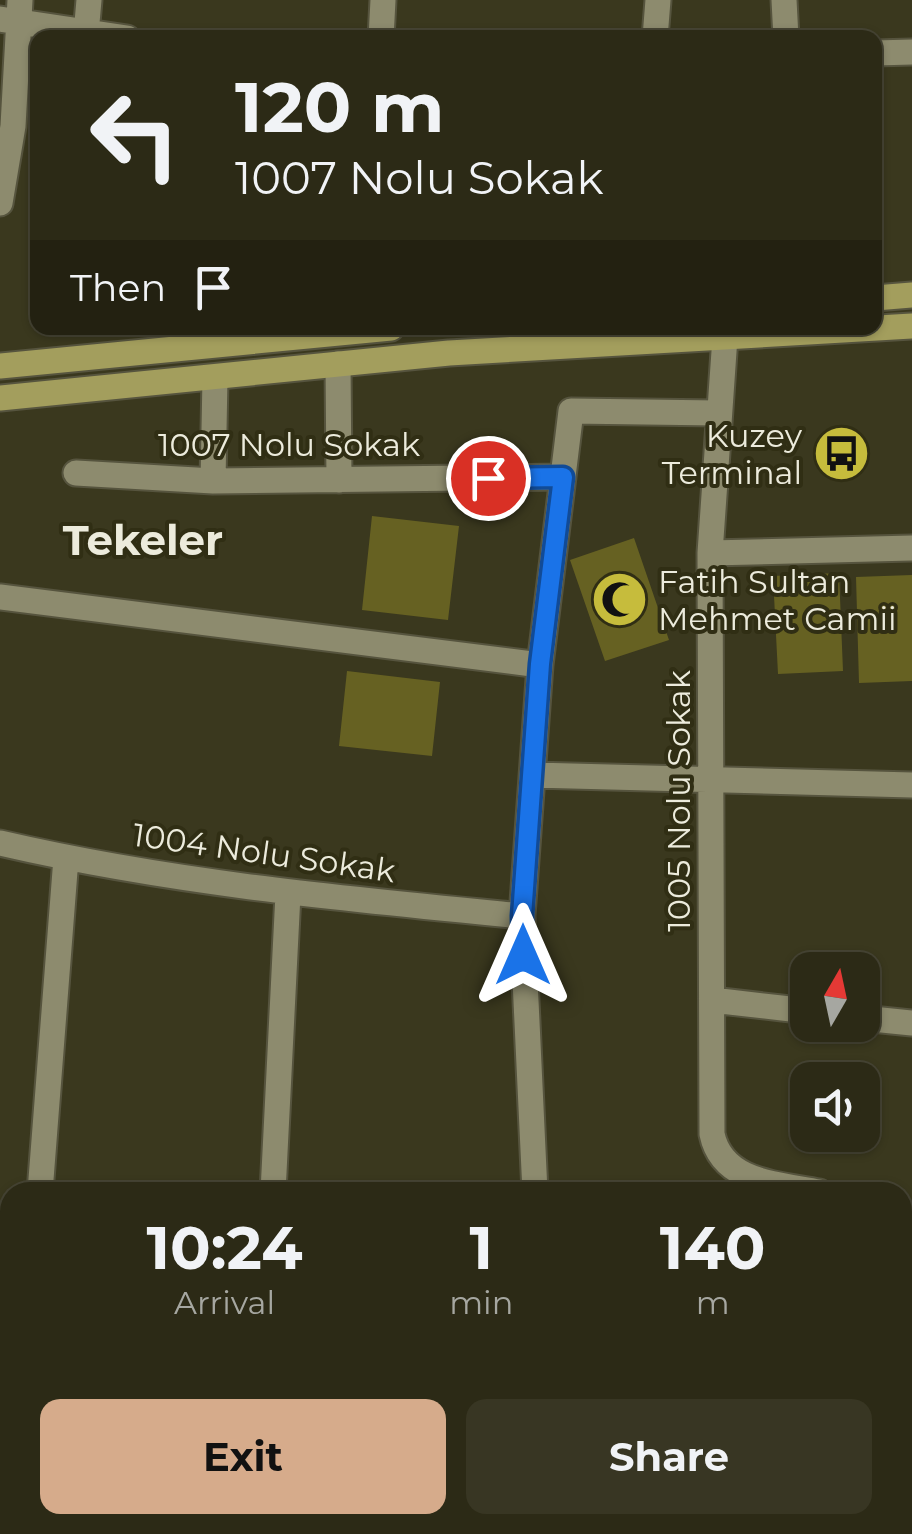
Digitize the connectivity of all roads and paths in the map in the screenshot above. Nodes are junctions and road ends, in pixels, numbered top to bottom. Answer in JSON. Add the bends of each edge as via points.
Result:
{"nodes":[{"id":1,"x":89,"y":0,"type":"edge"},
{"id":2,"x":383,"y":0,"type":"edge"},
{"id":3,"x":658,"y":0,"type":"edge"},
{"id":4,"x":784,"y":0,"type":"edge"},
{"id":5,"x":12,"y":14,"type":"edge"},
{"id":6,"x":71,"y":30,"type":"edge"},
{"id":7,"x":86,"y":30,"type":"edge"},
{"id":8,"x":381,"y":30,"type":"edge"},
{"id":9,"x":656,"y":30,"type":"edge"},
{"id":10,"x":786,"y":30,"type":"edge"},
{"id":11,"x":912,"y":52,"type":"edge"},
{"id":12,"x":882,"y":53,"type":"edge"},
{"id":13,"x":0,"y":204,"type":"edge"},
{"id":14,"x":912,"y":295,"type":"edge"},
{"id":15,"x":882,"y":297,"type":"edge"},
{"id":16,"x":912,"y":326,"type":"edge"},
{"id":17,"x":882,"y":328,"type":"edge"},
{"id":18,"x":319,"y":335,"type":"edge"},
{"id":19,"x":758,"y":335,"type":"edge"},
{"id":20,"x":724,"y":337,"type":"junction"},
{"id":21,"x":338,"y":364,"type":"junction"},
{"id":22,"x":0,"y":366,"type":"edge"},
{"id":23,"x":215,"y":378,"type":"junction"},
{"id":24,"x":0,"y":398,"type":"edge"},
{"id":25,"x":718,"y":413,"type":"junction"},
{"id":26,"x":76,"y":473,"type":"dead end"},
{"id":27,"x":563,"y":477,"type":"junction"},
{"id":28,"x":339,"y":480,"type":"junction"},
{"id":29,"x":212,"y":481,"type":"junction"},
{"id":30,"x":912,"y":548,"type":"edge"},
{"id":31,"x":710,"y":553,"type":"junction"},
{"id":32,"x":0,"y":597,"type":"edge"},
{"id":33,"x":540,"y":664,"type":"junction"},
{"id":34,"x":533,"y":775,"type":"junction"},
{"id":35,"x":712,"y":780,"type":"junction"},
{"id":36,"x":912,"y":785,"type":"edge"},
{"id":37,"x":0,"y":843,"type":"edge"},
{"id":38,"x":66,"y":858,"type":"junction"},
{"id":39,"x":288,"y":894,"type":"junction"},
{"id":40,"x":522,"y":916,"type":"junction"},
{"id":41,"x":712,"y":1000,"type":"junction"},
{"id":42,"x":790,"y":1009,"type":"edge"},
{"id":43,"x":880,"y":1020,"type":"edge"},
{"id":44,"x":912,"y":1024,"type":"edge"},
{"id":45,"x":41,"y":1182,"type":"edge"},
{"id":46,"x":274,"y":1182,"type":"edge"},
{"id":47,"x":535,"y":1182,"type":"edge"},
{"id":48,"x":771,"y":1182,"type":"edge"}],
"edges":[{"from":1,"to":7,"type":"street"},
{"from":2,"to":8,"type":"street"},
{"from":3,"to":9,"type":"street"},
{"from":4,"to":10,"type":"street"},
{"from":5,"to":6,"type":"street"},
{"from":5,"to":13,"type":"street","via":[[13,126]]},
{"from":11,"to":12,"type":"street"},
{"from":14,"to":15,"type":"main road"},
{"from":16,"to":17,"type":"main road"},
{"from":18,"to":22,"type":"main road"},
{"from":19,"to":20,"type":"main road"},
{"from":20,"to":21,"type":"main road"},
{"from":20,"to":25,"type":"street","name":"1005 Nolu Sokak"},
{"from":21,"to":23,"type":"main road"},
{"from":21,"to":28,"type":"street"},
{"from":23,"to":24,"type":"main road"},
{"from":23,"to":29,"type":"street"},
{"from":25,"to":27,"type":"street","via":[[571,411]]},
{"from":25,"to":31,"type":"street","name":"1005 Nolu Sokak"},
{"from":26,"to":29,"type":"street","name":"1007 Nolu Sokak"},
{"from":27,"to":28,"type":"street","name":"1007 Nolu Sokak"},
{"from":27,"to":33,"type":"street"},
{"from":28,"to":29,"type":"street","name":"1007 Nolu Sokak"},
{"from":30,"to":31,"type":"street"},
{"from":31,"to":35,"type":"street","name":"1005 Nolu Sokak"},
{"from":32,"to":33,"type":"street"},
{"from":33,"to":34,"type":"street"},
{"from":34,"to":35,"type":"street"},
{"from":34,"to":40,"type":"street"},
{"from":35,"to":36,"type":"street"},
{"from":35,"to":41,"type":"street","name":"1005 Nolu Sokak"},
{"from":37,"to":38,"type":"street","name":"1004 Nolu Sokak"},
{"from":38,"to":39,"type":"street","name":"1004 Nolu Sokak"},
{"from":38,"to":45,"type":"street"},
{"from":39,"to":40,"type":"street","name":"1004 Nolu Sokak"},
{"from":39,"to":46,"type":"street"},
{"from":40,"to":47,"type":"street"},
{"from":41,"to":42,"type":"street"},
{"from":41,"to":48,"type":"street","name":"1005 Nolu Sokak","via":[[716,1151],[736,1171]]},
{"from":43,"to":44,"type":"street"}]}
